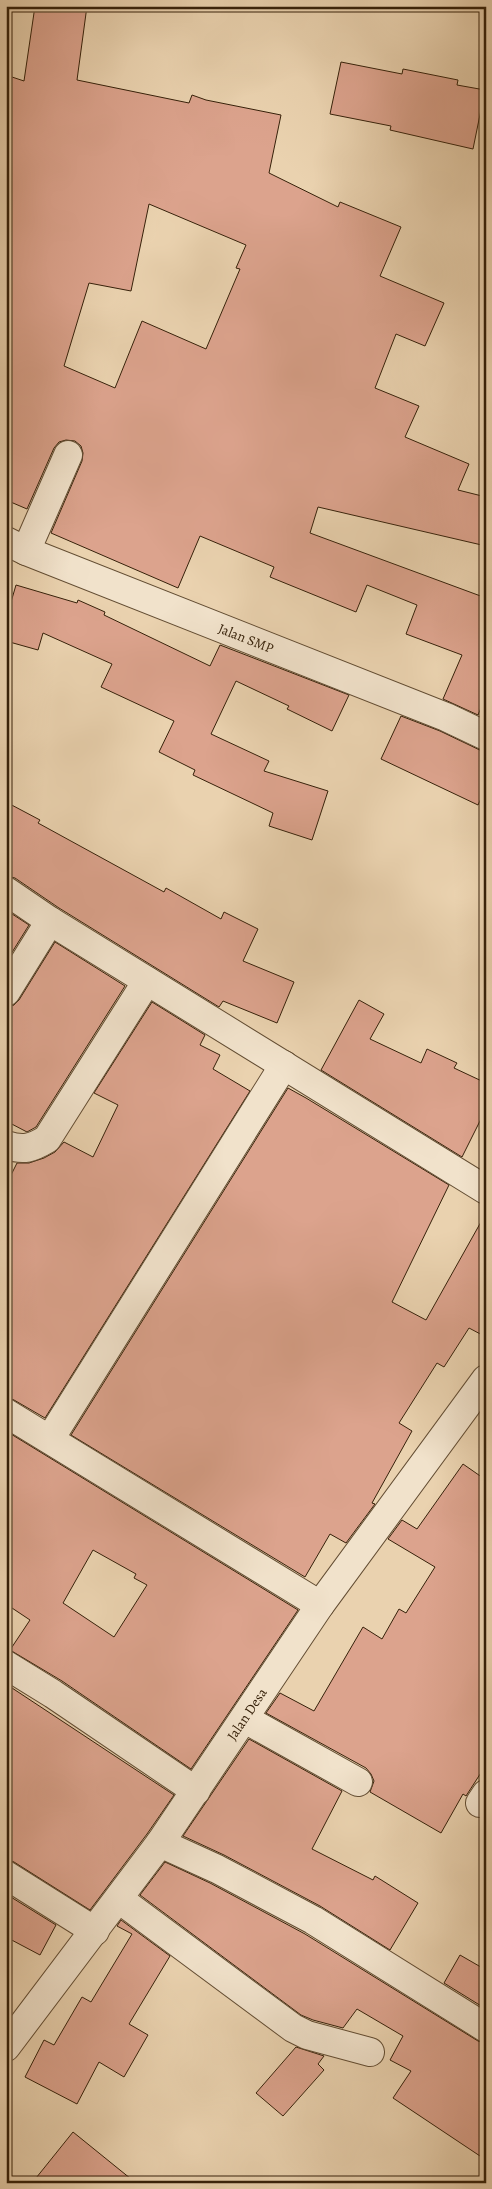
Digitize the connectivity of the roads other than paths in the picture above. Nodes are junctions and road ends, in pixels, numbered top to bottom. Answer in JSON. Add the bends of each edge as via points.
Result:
{"nodes":[{"id":1,"x":68,"y":455,"type":"dead end"},
{"id":2,"x":16,"y":546,"type":"edge"},
{"id":3,"x":486,"y":736,"type":"edge"},
{"id":4,"x":6,"y":891,"type":"edge"},
{"id":5,"x":50,"y":921,"type":"junction"},
{"id":6,"x":148,"y":981,"type":"junction"},
{"id":7,"x":6,"y":992,"type":"edge"},
{"id":8,"x":284,"y":1065,"type":"junction"},
{"id":9,"x":6,"y":1145,"type":"edge"},
{"id":10,"x":486,"y":1190,"type":"edge"},
{"id":11,"x":486,"y":1379,"type":"edge"},
{"id":12,"x":6,"y":1413,"type":"edge"},
{"id":13,"x":50,"y":1439,"type":"junction"},
{"id":14,"x":320,"y":1605,"type":"junction"},
{"id":15,"x":6,"y":1665,"type":"edge"},
{"id":16,"x":244,"y":1719,"type":"junction"},
{"id":17,"x":358,"y":1782,"type":"dead end"},
{"id":18,"x":196,"y":1791,"type":"junction"},
{"id":19,"x":160,"y":1844,"type":"junction"},
{"id":20,"x":6,"y":1875,"type":"edge"},
{"id":21,"x":119,"y":1899,"type":"junction"},
{"id":22,"x":95,"y":1931,"type":"junction"},
{"id":23,"x":486,"y":2028,"type":"edge"},
{"id":24,"x":6,"y":2047,"type":"edge"},
{"id":25,"x":370,"y":2052,"type":"dead end"}],
"edges":[{"from":1,"to":2,"type":"street"},
{"from":2,"to":3,"type":"street","name":"Jalan SMP","via":[[446,717]]},
{"from":4,"to":5,"type":"street"},
{"from":5,"to":6,"type":"street"},
{"from":5,"to":7,"type":"street"},
{"from":6,"to":8,"type":"street"},
{"from":6,"to":9,"type":"street","via":[[47,1139],[32,1148]]},
{"from":8,"to":10,"type":"street"},
{"from":8,"to":13,"type":"street"},
{"from":11,"to":14,"type":"street","name":"Jalan Desa"},
{"from":12,"to":13,"type":"street"},
{"from":13,"to":14,"type":"street"},
{"from":14,"to":16,"type":"street","name":"Jalan Desa"},
{"from":15,"to":18,"type":"street"},
{"from":16,"to":17,"type":"street"},
{"from":16,"to":18,"type":"street","name":"Jalan Desa"},
{"from":18,"to":19,"type":"street","name":"Jalan Desa"},
{"from":19,"to":21,"type":"street","name":"Jalan Desa"},
{"from":19,"to":23,"type":"street","via":[[313,1920]]},
{"from":20,"to":22,"type":"street"},
{"from":21,"to":22,"type":"street","name":"Jalan Desa"},
{"from":21,"to":25,"type":"street","via":[[293,2028],[307,2035]]},
{"from":22,"to":24,"type":"street","name":"Jalan Desa"}]}
